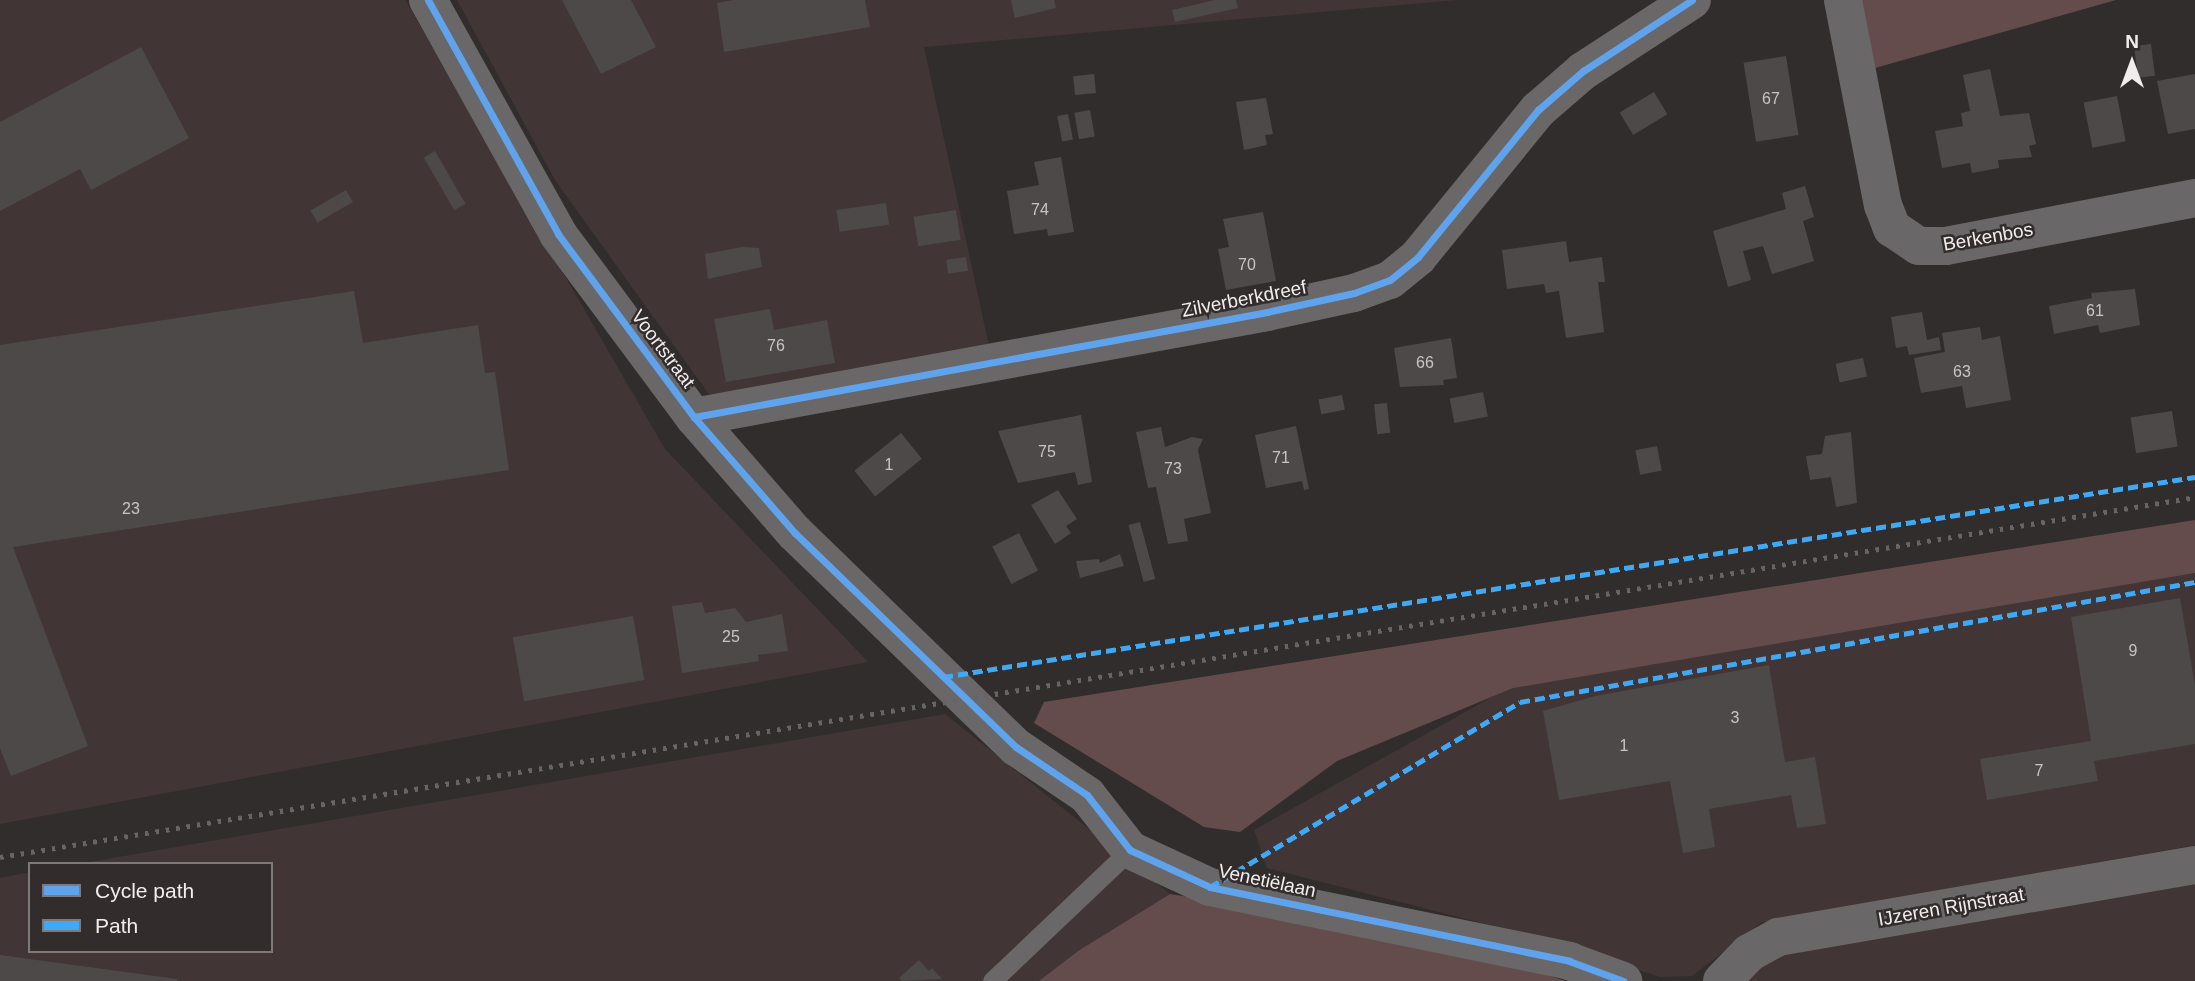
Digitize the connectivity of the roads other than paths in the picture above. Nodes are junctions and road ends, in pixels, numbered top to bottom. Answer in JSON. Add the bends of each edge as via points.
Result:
{"nodes":[{"id":1,"x":428,"y":0,"type":"edge"},
{"id":2,"x":1692,"y":0,"type":"edge"},
{"id":3,"x":1843,"y":0,"type":"edge"},
{"id":4,"x":2195,"y":198,"type":"edge"},
{"id":5,"x":694,"y":417,"type":"junction"},
{"id":6,"x":964,"y":699,"type":"joint"},
{"id":7,"x":1130,"y":850,"type":"junction"},
{"id":8,"x":2195,"y":865,"type":"edge"},
{"id":9,"x":992,"y":981,"type":"edge"},
{"id":10,"x":1623,"y":981,"type":"edge"},
{"id":11,"x":1722,"y":981,"type":"edge"}],
"edges":[{"from":1,"to":5,"type":"street","name":"Voortstraat","via":[[558,234]]},
{"from":2,"to":5,"type":"street","name":"Zilverberkdreef","via":[[1583,71],[1538,110],[1418,257],[1390,280],[1354,293],[1267,312]]},
{"from":3,"to":4,"type":"street","name":"Berkenbos","via":[[1883,205],[1892,228],[1919,246],[1946,246]]},
{"from":5,"to":6,"type":"street","name":"Voortstraat","via":[[795,533]]},
{"from":6,"to":7,"type":"street","name":"Venetiëlaan","via":[[1016,747],[1087,795]]},
{"from":7,"to":9,"type":"lane"},
{"from":7,"to":10,"type":"street","name":"Venetiëlaan","via":[[1210,887],[1569,961]]},
{"from":8,"to":11,"type":"street","name":"IJzeren Rijnstraat","via":[[1778,937],[1749,953]]}]}
